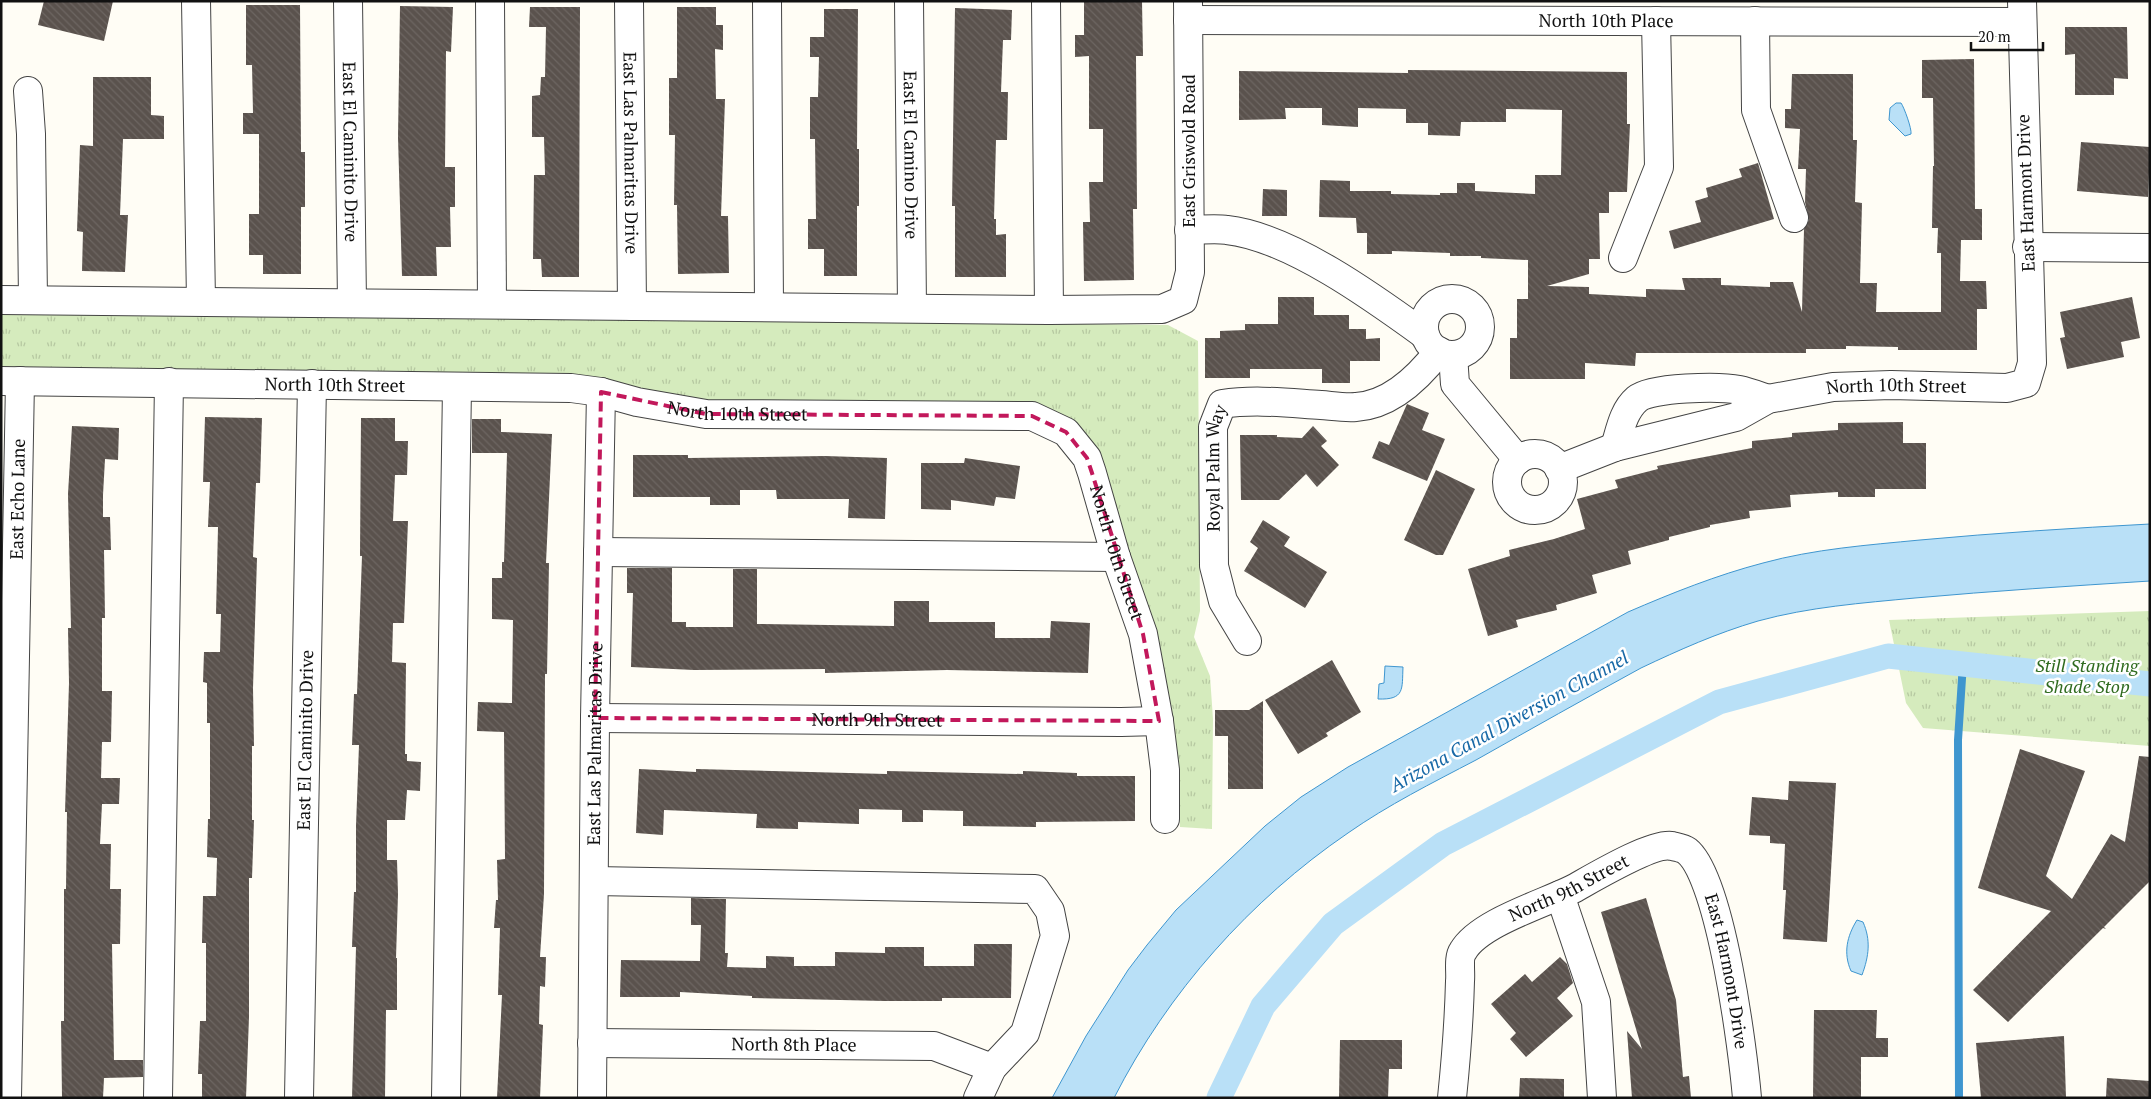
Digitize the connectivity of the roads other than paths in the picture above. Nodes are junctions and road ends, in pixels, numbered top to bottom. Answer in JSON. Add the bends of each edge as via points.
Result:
{"nodes":[{"id":1,"x":196,"y":1,"type":"edge"},
{"id":2,"x":348,"y":1,"type":"edge"},
{"id":3,"x":490,"y":1,"type":"edge"},
{"id":4,"x":629,"y":1,"type":"edge"},
{"id":5,"x":767,"y":1,"type":"edge"},
{"id":6,"x":909,"y":1,"type":"edge"},
{"id":7,"x":1046,"y":1,"type":"edge"},
{"id":8,"x":1188,"y":10,"type":"edge"},
{"id":9,"x":2022,"y":12,"type":"edge"},
{"id":10,"x":1656,"y":21,"type":"junction"},
{"id":11,"x":1755,"y":21,"type":"junction"},
{"id":12,"x":28,"y":91,"type":"dead end"},
{"id":13,"x":1794,"y":218,"type":"dead end"},
{"id":14,"x":1189,"y":230,"type":"junction"},
{"id":15,"x":2028,"y":247,"type":"junction"},
{"id":16,"x":2150,"y":248,"type":"edge"},
{"id":17,"x":1622,"y":258,"type":"dead end"},
{"id":18,"x":1,"y":300,"type":"edge"},
{"id":19,"x":33,"y":300,"type":"junction"},
{"id":20,"x":201,"y":301,"type":"junction"},
{"id":21,"x":352,"y":302,"type":"junction"},
{"id":22,"x":492,"y":304,"type":"junction"},
{"id":23,"x":632,"y":306,"type":"junction"},
{"id":24,"x":769,"y":307,"type":"junction"},
{"id":25,"x":912,"y":308,"type":"junction"},
{"id":26,"x":1049,"y":310,"type":"junction"},
{"id":27,"x":1439,"y":347,"type":"junction"},
{"id":28,"x":10,"y":381,"type":"edge"},
{"id":29,"x":169,"y":382,"type":"junction"},
{"id":30,"x":2026,"y":383,"type":"joint"},
{"id":31,"x":312,"y":384,"type":"junction"},
{"id":32,"x":457,"y":387,"type":"junction"},
{"id":33,"x":601,"y":392,"type":"junction"},
{"id":34,"x":1768,"y":399,"type":"junction"},
{"id":35,"x":1615,"y":447,"type":"junction"},
{"id":36,"x":1518,"y":460,"type":"junction"},
{"id":37,"x":1559,"y":469,"type":"junction"},
{"id":38,"x":598,"y":552,"type":"junction"},
{"id":39,"x":1116,"y":557,"type":"junction"},
{"id":40,"x":1247,"y":641,"type":"dead end"},
{"id":41,"x":595,"y":718,"type":"junction"},
{"id":42,"x":1159,"y":720,"type":"junction"},
{"id":43,"x":1164,"y":819,"type":"dead end"},
{"id":44,"x":1686,"y":850,"type":"joint"},
{"id":45,"x":594,"y":881,"type":"junction"},
{"id":46,"x":1560,"y":895,"type":"junction"},
{"id":47,"x":592,"y":1043,"type":"junction"},
{"id":48,"x":992,"y":1068,"type":"junction"},
{"id":49,"x":7,"y":1098,"type":"edge"},
{"id":50,"x":158,"y":1098,"type":"edge"},
{"id":51,"x":299,"y":1098,"type":"edge"},
{"id":52,"x":446,"y":1098,"type":"edge"},
{"id":53,"x":592,"y":1098,"type":"edge"},
{"id":54,"x":978,"y":1098,"type":"edge"},
{"id":55,"x":1452,"y":1098,"type":"edge"},
{"id":56,"x":1602,"y":1098,"type":"edge"},
{"id":57,"x":1747,"y":1098,"type":"edge"}],
"edges":[{"from":1,"to":20,"type":"street"},
{"from":2,"to":21,"type":"street","name":"East El Caminito Drive"},
{"from":3,"to":22,"type":"street"},
{"from":4,"to":23,"type":"street","name":"East Las Palmaritas Drive"},
{"from":5,"to":24,"type":"street"},
{"from":6,"to":25,"type":"street","name":"East El Camino Drive"},
{"from":7,"to":26,"type":"street"},
{"from":8,"to":10,"type":"street","name":"North 10th Place"},
{"from":8,"to":14,"type":"street","name":"East Griswold Road"},
{"from":9,"to":11,"type":"street","name":"North 10th Place"},
{"from":9,"to":15,"type":"street","name":"East Harmont Drive"},
{"from":10,"to":11,"type":"street","name":"North 10th Place"},
{"from":10,"to":17,"type":"street","via":[[1659,167]]},
{"from":11,"to":13,"type":"street","via":[[1756,110]]},
{"from":12,"to":19,"type":"street"},
{"from":14,"to":26,"type":"street","name":"East Griswold Road","via":[[1190,272],[1183,300],[1162,309]]},
{"from":14,"to":27,"type":"street","via":[[1227,230],[1280,244],[1367,295]]},
{"from":15,"to":16,"type":"street"},
{"from":15,"to":30,"type":"street","name":"East Harmont Drive","via":[[2032,363]]},
{"from":18,"to":19,"type":"street"},
{"from":19,"to":20,"type":"street"},
{"from":20,"to":21,"type":"street"},
{"from":21,"to":22,"type":"street"},
{"from":22,"to":23,"type":"street"},
{"from":23,"to":24,"type":"street"},
{"from":24,"to":25,"type":"street"},
{"from":25,"to":26,"type":"street"},
{"from":27,"to":36,"type":"street","via":[[1455,384]]},
{"from":27,"to":40,"type":"street","name":"Royal Palm Way","via":[[1424,372],[1410,383],[1378,402],[1356,408],[1248,401],[1222,404],[1213,427],[1214,566],[1223,601]]},
{"from":28,"to":29,"type":"street","name":"North 10th Street"},
{"from":28,"to":49,"type":"street","name":"East Echo Lane"},
{"from":29,"to":31,"type":"street","name":"North 10th Street"},
{"from":29,"to":50,"type":"street"},
{"from":30,"to":34,"type":"street","name":"North 10th Street","via":[[2007,388],[1833,387]]},
{"from":31,"to":32,"type":"street","name":"North 10th Street"},
{"from":31,"to":51,"type":"street","name":"East El Caminito Drive"},
{"from":32,"to":33,"type":"street","name":"North 10th Street","via":[[571,388]]},
{"from":32,"to":52,"type":"street"},
{"from":33,"to":38,"type":"street","name":"East Las Palmaritas Drive"},
{"from":33,"to":39,"type":"street","name":"North 10th Street","via":[[706,414],[1032,416],[1066,432],[1087,458]]},
{"from":34,"to":35,"type":"street","name":"North 10th Street","via":[[1736,417]]},
{"from":34,"to":35,"type":"street","name":"North 10th Street","via":[[1738,390],[1654,391],[1638,398],[1628,410]]},
{"from":35,"to":37,"type":"street","name":"North 10th Street"},
{"from":36,"to":37,"type":"street","via":[[1540,455],[1554,462]]},
{"from":36,"to":37,"type":"street","via":[[1507,482],[1512,499],[1525,509],[1542,510],[1556,501],[1563,485]]},
{"from":38,"to":39,"type":"street"},
{"from":38,"to":41,"type":"street","name":"East Las Palmaritas Drive"},
{"from":39,"to":42,"type":"street","name":"North 10th Street","via":[[1143,634]]},
{"from":41,"to":42,"type":"street","name":"North 9th Street"},
{"from":41,"to":45,"type":"street","name":"East Las Palmaritas Drive"},
{"from":42,"to":43,"type":"street","name":"North 10th Street","via":[[1165,770]]},
{"from":44,"to":46,"type":"street","name":"North 9th Street","via":[[1670,845],[1651,849]]},
{"from":44,"to":57,"type":"street","name":"East Harmont Drive","via":[[1704,877],[1720,930],[1743,1052]]},
{"from":45,"to":47,"type":"street","name":"East Las Palmaritas Drive"},
{"from":45,"to":48,"type":"street","via":[[1035,889],[1050,911],[1055,936],[1025,1033]]},
{"from":46,"to":55,"type":"street","name":"North 9th Street","via":[[1487,928],[1461,953]]},
{"from":46,"to":56,"type":"street","via":[[1596,1002]]},
{"from":47,"to":48,"type":"street","name":"North 8th Place","via":[[934,1046]]},
{"from":47,"to":53,"type":"street","name":"East Las Palmaritas Drive"},
{"from":48,"to":54,"type":"street"}]}
